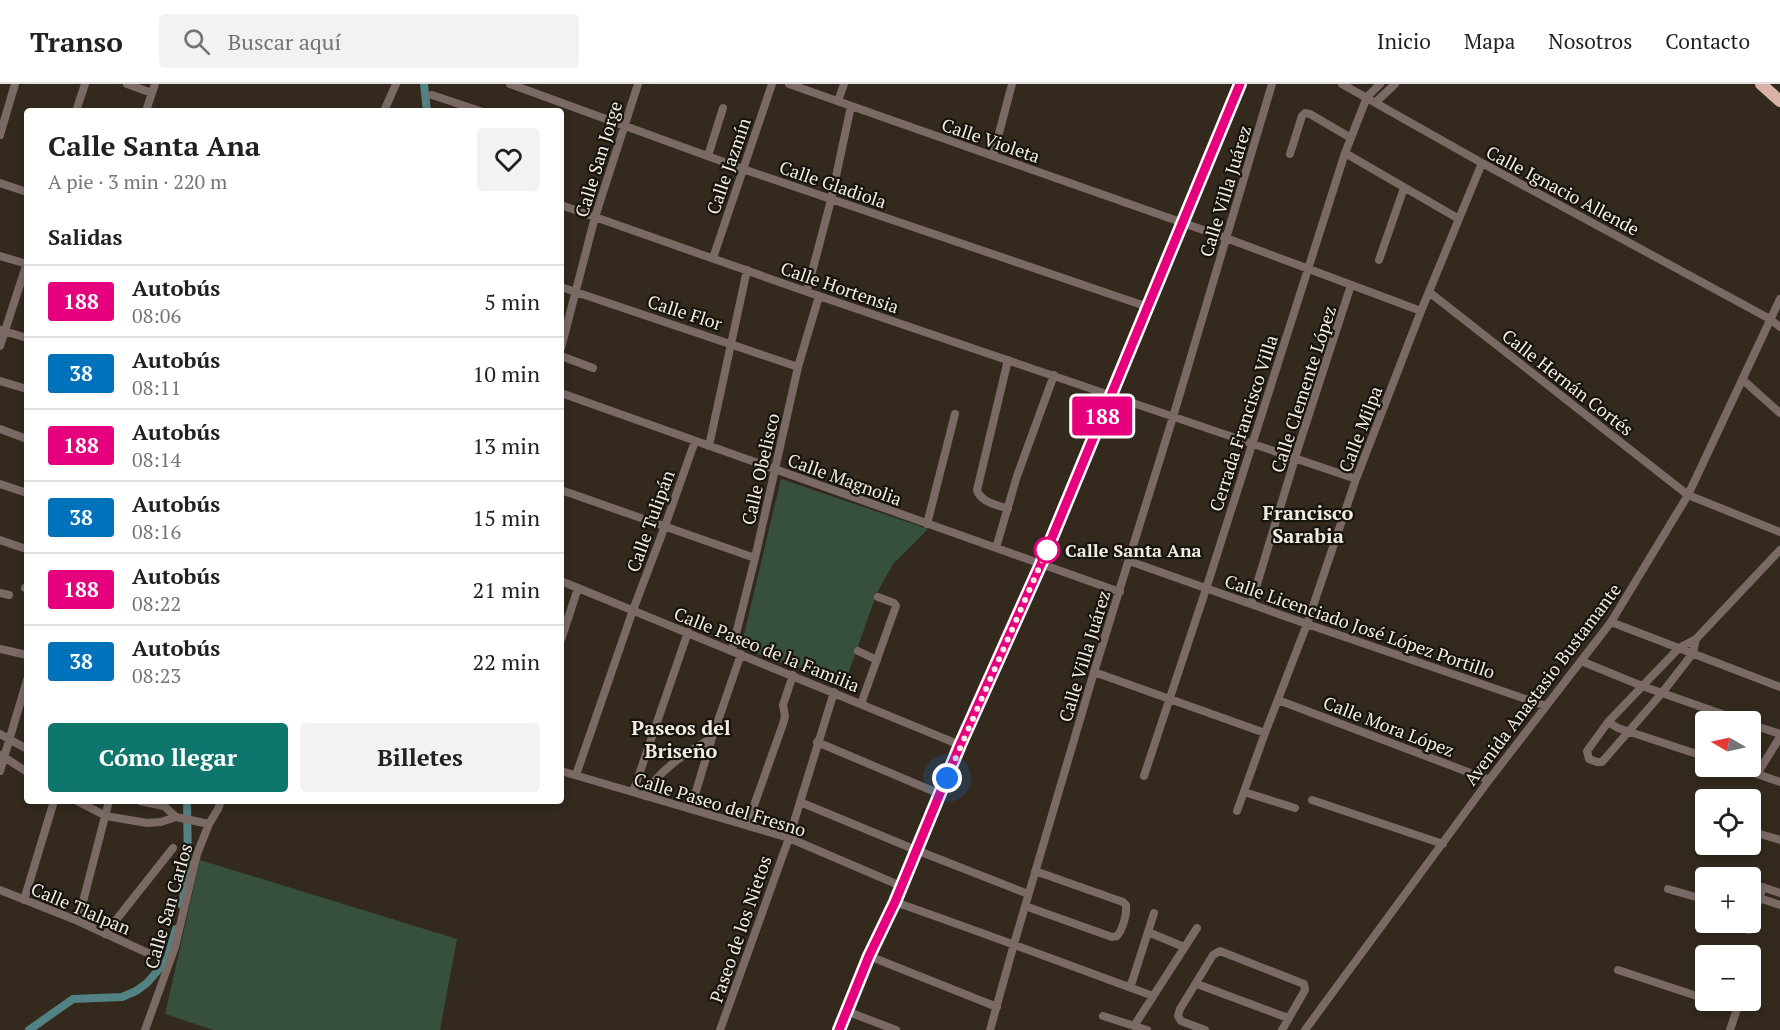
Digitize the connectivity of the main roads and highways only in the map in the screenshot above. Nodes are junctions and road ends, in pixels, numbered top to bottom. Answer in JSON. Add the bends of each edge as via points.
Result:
{"nodes":[{"id":1,"x":1761,"y":84,"type":"edge"},
{"id":2,"x":1780,"y":101,"type":"edge"}],
"edges":[{"from":1,"to":2,"type":"highway"}]}
